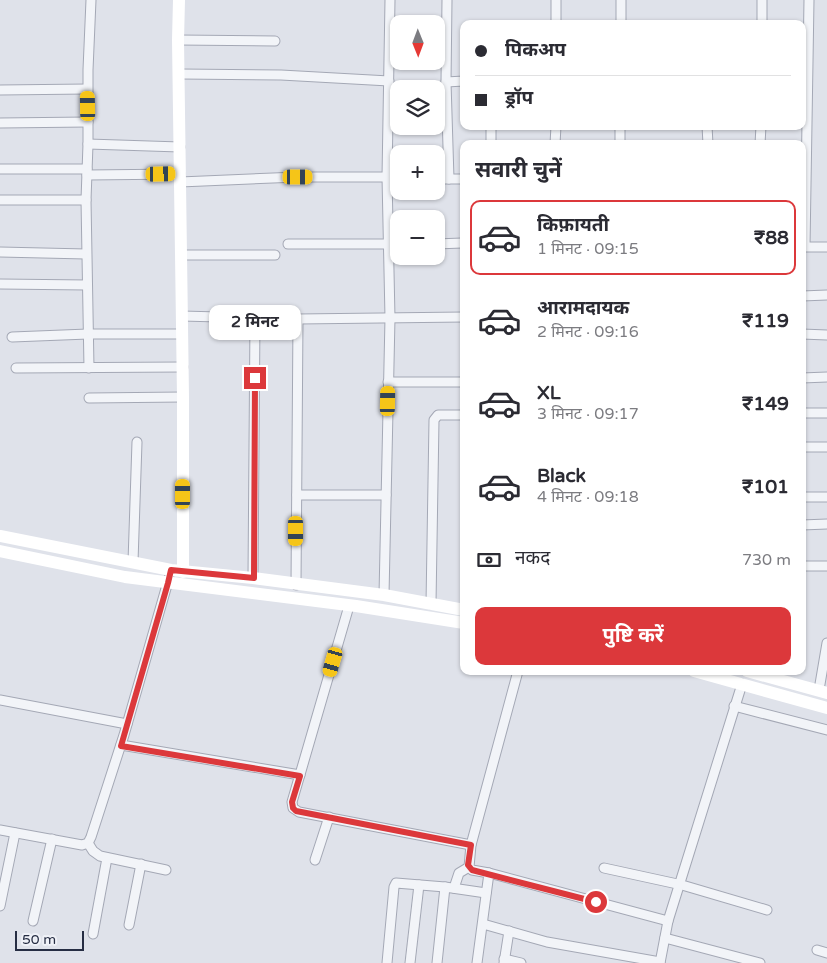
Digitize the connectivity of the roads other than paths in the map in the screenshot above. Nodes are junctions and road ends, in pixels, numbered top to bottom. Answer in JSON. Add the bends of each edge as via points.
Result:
{"nodes":[{"id":1,"x":91,"y":0,"type":"edge"},
{"id":2,"x":179,"y":0,"type":"edge"},
{"id":3,"x":390,"y":0,"type":"edge"},
{"id":4,"x":447,"y":0,"type":"edge"},
{"id":5,"x":556,"y":0,"type":"edge"},
{"id":6,"x":621,"y":0,"type":"edge"},
{"id":7,"x":762,"y":0,"type":"edge"},
{"id":8,"x":809,"y":0,"type":"edge"},
{"id":9,"x":556,"y":20,"type":"edge"},
{"id":10,"x":621,"y":20,"type":"edge"},
{"id":11,"x":762,"y":20,"type":"edge"},
{"id":12,"x":178,"y":40,"type":"junction"},
{"id":13,"x":276,"y":41,"type":"dead end"},
{"id":14,"x":806,"y":50,"type":"edge"},
{"id":15,"x":180,"y":74,"type":"junction"},
{"id":16,"x":389,"y":81,"type":"junction"},
{"id":17,"x":460,"y":81,"type":"edge"},
{"id":18,"x":446,"y":82,"type":"junction"},
{"id":19,"x":88,"y":88,"type":"junction"},
{"id":20,"x":0,"y":90,"type":"edge"},
{"id":21,"x":88,"y":122,"type":"junction"},
{"id":22,"x":0,"y":123,"type":"edge"},
{"id":23,"x":88,"y":144,"type":"junction"},
{"id":24,"x":180,"y":147,"type":"junction"},
{"id":25,"x":0,"y":169,"type":"edge"},
{"id":26,"x":87,"y":172,"type":"junction"},
{"id":27,"x":388,"y":177,"type":"junction"},
{"id":28,"x":180,"y":178,"type":"junction"},
{"id":29,"x":445,"y":179,"type":"edge"},
{"id":30,"x":449,"y":179,"type":"junction"},
{"id":31,"x":460,"y":179,"type":"edge"},
{"id":32,"x":0,"y":200,"type":"edge"},
{"id":33,"x":86,"y":200,"type":"junction"},
{"id":34,"x":460,"y":243,"type":"edge"},
{"id":35,"x":288,"y":244,"type":"dead end"},
{"id":36,"x":388,"y":244,"type":"junction"},
{"id":37,"x":445,"y":244,"type":"edge"},
{"id":38,"x":806,"y":246,"type":"edge"},
{"id":39,"x":827,"y":246,"type":"edge"},
{"id":40,"x":0,"y":252,"type":"edge"},
{"id":41,"x":86,"y":254,"type":"junction"},
{"id":42,"x":275,"y":255,"type":"dead end"},
{"id":43,"x":181,"y":256,"type":"junction"},
{"id":44,"x":0,"y":284,"type":"edge"},
{"id":45,"x":87,"y":285,"type":"junction"},
{"id":46,"x":827,"y":295,"type":"edge"},
{"id":47,"x":806,"y":296,"type":"edge"},
{"id":48,"x":182,"y":316,"type":"junction"},
{"id":49,"x":460,"y":317,"type":"edge"},
{"id":50,"x":255,"y":318,"type":"junction"},
{"id":51,"x":390,"y":318,"type":"junction"},
{"id":52,"x":298,"y":319,"type":"junction"},
{"id":53,"x":88,"y":334,"type":"junction"},
{"id":54,"x":182,"y":334,"type":"junction"},
{"id":55,"x":806,"y":334,"type":"edge"},
{"id":56,"x":827,"y":335,"type":"edge"},
{"id":57,"x":12,"y":337,"type":"dead end"},
{"id":58,"x":183,"y":367,"type":"junction"},
{"id":59,"x":16,"y":368,"type":"dead end"},
{"id":60,"x":89,"y":368,"type":"junction"},
{"id":61,"x":827,"y":376,"type":"edge"},
{"id":62,"x":806,"y":378,"type":"edge"},
{"id":63,"x":388,"y":382,"type":"junction"},
{"id":64,"x":460,"y":382,"type":"edge"},
{"id":65,"x":183,"y":397,"type":"junction"},
{"id":66,"x":89,"y":398,"type":"dead end"},
{"id":67,"x":806,"y":413,"type":"edge"},
{"id":68,"x":827,"y":414,"type":"edge"},
{"id":69,"x":460,"y":415,"type":"edge"},
{"id":70,"x":137,"y":442,"type":"dead end"},
{"id":71,"x":806,"y":447,"type":"edge"},
{"id":72,"x":827,"y":447,"type":"edge"},
{"id":73,"x":297,"y":495,"type":"junction"},
{"id":74,"x":386,"y":495,"type":"junction"},
{"id":75,"x":806,"y":497,"type":"edge"},
{"id":76,"x":827,"y":497,"type":"edge"},
{"id":77,"x":827,"y":524,"type":"edge"},
{"id":78,"x":806,"y":525,"type":"edge"},
{"id":79,"x":0,"y":536,"type":"edge"},
{"id":80,"x":0,"y":551,"type":"edge"},
{"id":81,"x":133,"y":562,"type":"junction"},
{"id":82,"x":806,"y":566,"type":"edge"},
{"id":83,"x":827,"y":566,"type":"edge"},
{"id":84,"x":177,"y":571,"type":"junction"},
{"id":85,"x":254,"y":578,"type":"junction"},
{"id":86,"x":168,"y":583,"type":"junction"},
{"id":87,"x":296,"y":585,"type":"junction"},
{"id":88,"x":384,"y":595,"type":"junction"},
{"id":89,"x":430,"y":604,"type":"junction"},
{"id":90,"x":349,"y":606,"type":"junction"},
{"id":91,"x":460,"y":609,"type":"edge"},
{"id":92,"x":460,"y":621,"type":"edge"},
{"id":93,"x":827,"y":643,"type":"edge"},
{"id":94,"x":517,"y":675,"type":"edge"},
{"id":95,"x":709,"y":675,"type":"edge"},
{"id":96,"x":761,"y":675,"type":"edge"},
{"id":97,"x":742,"y":684,"type":"junction"},
{"id":98,"x":823,"y":692,"type":"edge"},
{"id":99,"x":0,"y":700,"type":"edge"},
{"id":100,"x":734,"y":706,"type":"junction"},
{"id":101,"x":827,"y":708,"type":"edge"},
{"id":102,"x":127,"y":724,"type":"junction"},
{"id":103,"x":827,"y":730,"type":"edge"},
{"id":104,"x":121,"y":746,"type":"junction"},
{"id":105,"x":300,"y":776,"type":"junction"},
{"id":106,"x":329,"y":817,"type":"junction"},
{"id":107,"x":0,"y":830,"type":"edge"},
{"id":108,"x":15,"y":832,"type":"junction"},
{"id":109,"x":52,"y":839,"type":"junction"},
{"id":110,"x":88,"y":843,"type":"junction"},
{"id":111,"x":471,"y":845,"type":"junction"},
{"id":112,"x":107,"y":858,"type":"junction"},
{"id":113,"x":315,"y":860,"type":"dead end"},
{"id":114,"x":141,"y":864,"type":"junction"},
{"id":115,"x":469,"y":867,"type":"junction"},
{"id":116,"x":604,"y":868,"type":"dead end"},
{"id":117,"x":166,"y":870,"type":"dead end"},
{"id":118,"x":489,"y":873,"type":"junction"},
{"id":119,"x":679,"y":884,"type":"junction"},
{"id":120,"x":419,"y":885,"type":"junction"},
{"id":121,"x":450,"y":888,"type":"junction"},
{"id":122,"x":486,"y":893,"type":"junction"},
{"id":123,"x":0,"y":906,"type":"edge"},
{"id":124,"x":767,"y":910,"type":"dead end"},
{"id":125,"x":32,"y":921,"type":"dead end"},
{"id":126,"x":668,"y":921,"type":"junction"},
{"id":127,"x":483,"y":924,"type":"junction"},
{"id":128,"x":129,"y":925,"type":"dead end"},
{"id":129,"x":509,"y":931,"type":"junction"},
{"id":130,"x":94,"y":934,"type":"dead end"},
{"id":131,"x":665,"y":938,"type":"junction"},
{"id":132,"x":817,"y":950,"type":"dead end"},
{"id":133,"x":827,"y":953,"type":"edge"},
{"id":134,"x":504,"y":961,"type":"edge"},
{"id":135,"x":660,"y":962,"type":"edge"},
{"id":136,"x":387,"y":963,"type":"edge"},
{"id":137,"x":410,"y":963,"type":"edge"},
{"id":138,"x":437,"y":963,"type":"edge"},
{"id":139,"x":477,"y":963,"type":"edge"},
{"id":140,"x":522,"y":963,"type":"edge"},
{"id":141,"x":760,"y":963,"type":"edge"}],
"edges":[{"from":1,"to":19,"type":"street"},
{"from":2,"to":12,"type":"street"},
{"from":3,"to":16,"type":"street"},
{"from":4,"to":18,"type":"street"},
{"from":5,"to":9,"type":"street"},
{"from":6,"to":10,"type":"street"},
{"from":7,"to":11,"type":"street"},
{"from":8,"to":14,"type":"street"},
{"from":12,"to":13,"type":"street"},
{"from":12,"to":15,"type":"street"},
{"from":15,"to":16,"type":"street"},
{"from":15,"to":24,"type":"street"},
{"from":16,"to":27,"type":"street"},
{"from":17,"to":18,"type":"street"},
{"from":18,"to":30,"type":"street"},
{"from":19,"to":20,"type":"street"},
{"from":19,"to":21,"type":"street"},
{"from":21,"to":22,"type":"street"},
{"from":21,"to":23,"type":"street"},
{"from":23,"to":24,"type":"street"},
{"from":23,"to":26,"type":"street"},
{"from":24,"to":28,"type":"street"},
{"from":25,"to":26,"type":"street"},
{"from":26,"to":28,"type":"street"},
{"from":26,"to":33,"type":"street"},
{"from":27,"to":28,"type":"street"},
{"from":27,"to":36,"type":"street"},
{"from":28,"to":43,"type":"street"},
{"from":29,"to":30,"type":"street"},
{"from":30,"to":31,"type":"street"},
{"from":32,"to":33,"type":"street"},
{"from":33,"to":41,"type":"street"},
{"from":34,"to":37,"type":"street"},
{"from":35,"to":36,"type":"street"},
{"from":36,"to":51,"type":"street"},
{"from":38,"to":39,"type":"street"},
{"from":40,"to":41,"type":"street"},
{"from":41,"to":45,"type":"street"},
{"from":42,"to":43,"type":"street"},
{"from":43,"to":48,"type":"street"},
{"from":44,"to":45,"type":"street"},
{"from":45,"to":53,"type":"street"},
{"from":46,"to":47,"type":"street"},
{"from":48,"to":50,"type":"street"},
{"from":48,"to":54,"type":"street"},
{"from":49,"to":51,"type":"street"},
{"from":50,"to":52,"type":"street"},
{"from":50,"to":85,"type":"street"},
{"from":51,"to":52,"type":"street"},
{"from":51,"to":63,"type":"street"},
{"from":52,"to":73,"type":"street"},
{"from":53,"to":54,"type":"street"},
{"from":53,"to":57,"type":"street"},
{"from":53,"to":60,"type":"street"},
{"from":54,"to":58,"type":"street"},
{"from":55,"to":56,"type":"street"},
{"from":58,"to":60,"type":"street"},
{"from":58,"to":65,"type":"street"},
{"from":59,"to":60,"type":"street"},
{"from":61,"to":62,"type":"street"},
{"from":63,"to":64,"type":"street"},
{"from":63,"to":74,"type":"street"},
{"from":65,"to":66,"type":"street"},
{"from":65,"to":84,"type":"street"},
{"from":67,"to":68,"type":"street"},
{"from":69,"to":89,"type":"street","via":[[438,415],[434,420]]},
{"from":70,"to":81,"type":"street"},
{"from":71,"to":72,"type":"street"},
{"from":73,"to":74,"type":"street"},
{"from":73,"to":87,"type":"street"},
{"from":74,"to":88,"type":"street"},
{"from":75,"to":76,"type":"street"},
{"from":77,"to":78,"type":"street"},
{"from":79,"to":81,"type":"street"},
{"from":80,"to":86,"type":"street"},
{"from":81,"to":84,"type":"street"},
{"from":82,"to":83,"type":"street"},
{"from":84,"to":85,"type":"street"},
{"from":84,"to":86,"type":"street"},
{"from":85,"to":87,"type":"street"},
{"from":86,"to":90,"type":"street"},
{"from":86,"to":102,"type":"street"},
{"from":87,"to":88,"type":"street"},
{"from":88,"to":89,"type":"street"},
{"from":89,"to":91,"type":"street"},
{"from":90,"to":92,"type":"street"},
{"from":90,"to":105,"type":"street"},
{"from":93,"to":98,"type":"street"},
{"from":94,"to":111,"type":"street"},
{"from":95,"to":97,"type":"street"},
{"from":96,"to":98,"type":"street"},
{"from":97,"to":100,"type":"street"},
{"from":97,"to":101,"type":"street"},
{"from":99,"to":102,"type":"street"},
{"from":100,"to":103,"type":"street"},
{"from":100,"to":119,"type":"street"},
{"from":102,"to":104,"type":"street"},
{"from":104,"to":105,"type":"street"},
{"from":104,"to":110,"type":"street"},
{"from":105,"to":106,"type":"street","via":[[293,808]]},
{"from":106,"to":111,"type":"street"},
{"from":106,"to":113,"type":"street"},
{"from":107,"to":108,"type":"street"},
{"from":108,"to":109,"type":"street"},
{"from":108,"to":123,"type":"street"},
{"from":109,"to":110,"type":"street","via":[[82,845]]},
{"from":109,"to":125,"type":"street"},
{"from":110,"to":112,"type":"street","via":[[92,852]]},
{"from":111,"to":115,"type":"street"},
{"from":112,"to":114,"type":"street"},
{"from":112,"to":130,"type":"street"},
{"from":114,"to":117,"type":"street"},
{"from":114,"to":128,"type":"street"},
{"from":115,"to":118,"type":"street"},
{"from":115,"to":121,"type":"street","via":[[458,873]]},
{"from":116,"to":119,"type":"street"},
{"from":118,"to":122,"type":"street"},
{"from":118,"to":126,"type":"street"},
{"from":119,"to":124,"type":"street"},
{"from":119,"to":126,"type":"street"},
{"from":120,"to":121,"type":"street"},
{"from":120,"to":136,"type":"street","via":[[395,884]]},
{"from":120,"to":137,"type":"street"},
{"from":121,"to":122,"type":"street"},
{"from":121,"to":138,"type":"street"},
{"from":122,"to":127,"type":"street"},
{"from":126,"to":131,"type":"street"},
{"from":127,"to":129,"type":"street"},
{"from":127,"to":139,"type":"street"},
{"from":129,"to":134,"type":"street"},
{"from":129,"to":135,"type":"street","via":[[547,942]]},
{"from":131,"to":135,"type":"street"},
{"from":131,"to":141,"type":"street"},
{"from":132,"to":133,"type":"street"},
{"from":134,"to":140,"type":"street"}]}
